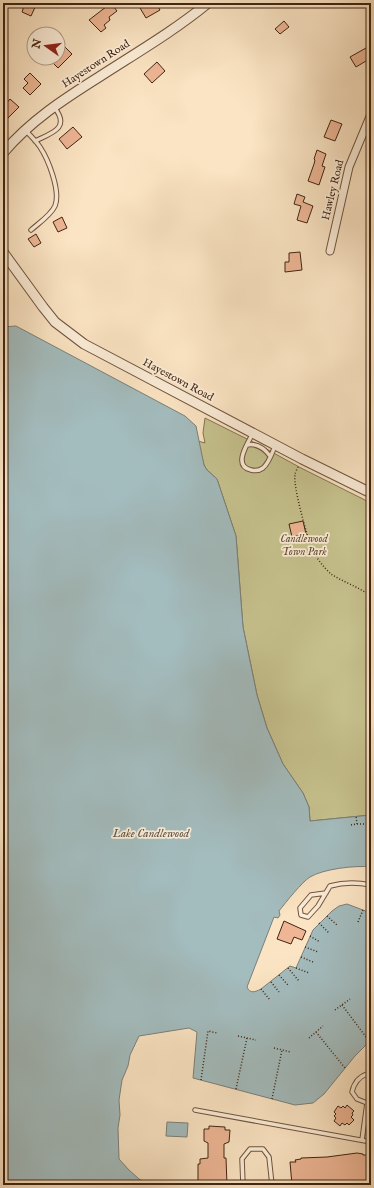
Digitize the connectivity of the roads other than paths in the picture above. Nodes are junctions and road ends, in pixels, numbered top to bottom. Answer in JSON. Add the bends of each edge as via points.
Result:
{"nodes":[{"id":1,"x":208,"y":3,"type":"edge"},
{"id":2,"x":53,"y":106,"type":"junction"},
{"id":3,"x":371,"y":114,"type":"edge"},
{"id":4,"x":25,"y":130,"type":"junction"},
{"id":5,"x":35,"y":141,"type":"junction"},
{"id":6,"x":4,"y":147,"type":"edge"},
{"id":7,"x":31,"y":230,"type":"dead end"},
{"id":8,"x":330,"y":251,"type":"dead end"},
{"id":9,"x":3,"y":252,"type":"edge"},
{"id":10,"x":253,"y":434,"type":"junction"},
{"id":11,"x":247,"y":445,"type":"junction"},
{"id":12,"x":276,"y":446,"type":"junction"},
{"id":13,"x":270,"y":456,"type":"junction"},
{"id":14,"x":371,"y":493,"type":"edge"},
{"id":15,"x":371,"y":885,"type":"edge"},
{"id":16,"x":326,"y":893,"type":"junction"},
{"id":17,"x":371,"y":1076,"type":"edge"},
{"id":18,"x":371,"y":1098,"type":"edge"},
{"id":19,"x":367,"y":1103,"type":"junction"},
{"id":20,"x":195,"y":1110,"type":"dead end"},
{"id":21,"x":362,"y":1140,"type":"junction"},
{"id":22,"x":371,"y":1142,"type":"edge"},
{"id":23,"x":243,"y":1185,"type":"edge"},
{"id":24,"x":272,"y":1185,"type":"edge"}],
"edges":[{"from":1,"to":2,"type":"street","name":"Hayestown Road","via":[[168,32]]},
{"from":2,"to":4,"type":"street","name":"Hayestown Road"},
{"from":2,"to":5,"type":"lane","via":[[60,117],[59,128]]},
{"from":3,"to":8,"type":"street","name":"Hawley Road","via":[[349,167]]},
{"from":4,"to":5,"type":"lane"},
{"from":4,"to":6,"type":"street","name":"Hayestown Road"},
{"from":5,"to":7,"type":"lane","via":[[52,172],[56,193],[55,205]]},
{"from":9,"to":10,"type":"street","name":"Hayestown Road","via":[[55,322],[69,333],[91,348]]},
{"from":10,"to":11,"type":"lane"},
{"from":10,"to":12,"type":"street","name":"Hayestown Road"},
{"from":11,"to":13,"type":"lane","via":[[261,447]]},
{"from":11,"to":13,"type":"lane","via":[[242,458],[244,466],[249,470],[263,468]]},
{"from":12,"to":13,"type":"lane"},
{"from":12,"to":14,"type":"street","name":"Hayestown Road"},
{"from":15,"to":16,"type":"lane","via":[[342,883],[330,886]]},
{"from":16,"to":16,"type":"lane","via":[[308,917],[301,915],[300,908],[311,895]]},
{"from":17,"to":19,"type":"lane","via":[[361,1076],[354,1084],[352,1092],[357,1099]]},
{"from":18,"to":19,"type":"lane"},
{"from":19,"to":21,"type":"lane"},
{"from":20,"to":21,"type":"lane"},
{"from":21,"to":22,"type":"lane"},
{"from":23,"to":24,"type":"lane","via":[[242,1159],[250,1149],[262,1149],[269,1157]]}]}
